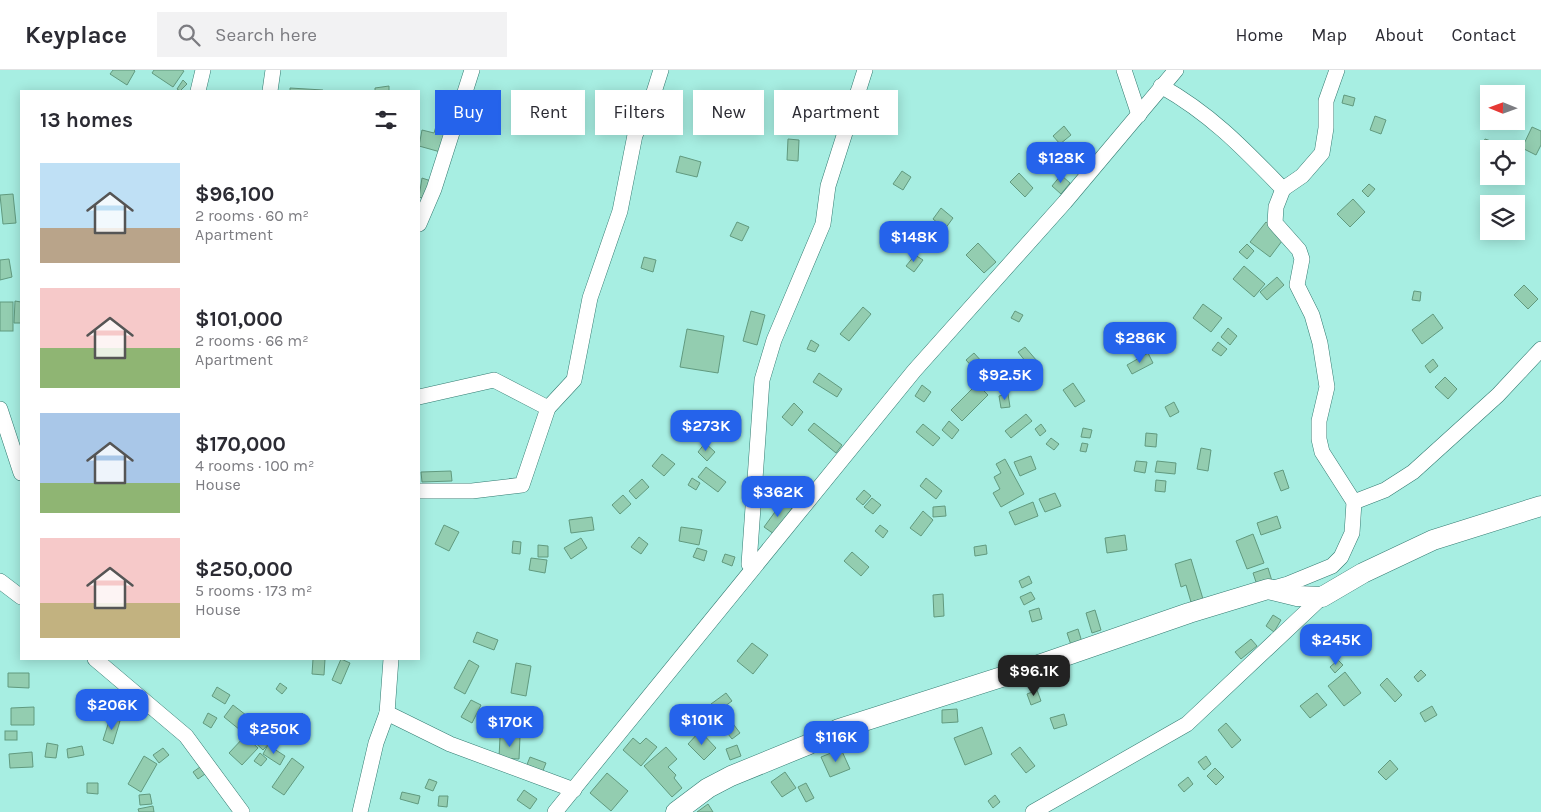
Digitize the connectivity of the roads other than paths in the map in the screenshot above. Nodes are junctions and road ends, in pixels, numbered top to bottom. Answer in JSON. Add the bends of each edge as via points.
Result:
{"nodes":[{"id":1,"x":203,"y":70,"type":"edge"},
{"id":2,"x":273,"y":70,"type":"edge"},
{"id":3,"x":472,"y":70,"type":"edge"},
{"id":4,"x":661,"y":70,"type":"edge"},
{"id":5,"x":865,"y":70,"type":"edge"},
{"id":6,"x":1124,"y":70,"type":"edge"},
{"id":7,"x":1176,"y":70,"type":"edge"},
{"id":8,"x":1337,"y":70,"type":"edge"},
{"id":9,"x":1161,"y":86,"type":"junction"},
{"id":10,"x":198,"y":90,"type":"edge"},
{"id":11,"x":270,"y":90,"type":"edge"},
{"id":12,"x":1139,"y":115,"type":"junction"},
{"id":13,"x":1283,"y":189,"type":"junction"},
{"id":14,"x":420,"y":222,"type":"edge"},
{"id":15,"x":1541,"y":349,"type":"edge"},
{"id":16,"x":420,"y":396,"type":"edge"},
{"id":17,"x":548,"y":408,"type":"junction"},
{"id":18,"x":0,"y":409,"type":"edge"},
{"id":19,"x":20,"y":470,"type":"edge"},
{"id":20,"x":420,"y":490,"type":"edge"},
{"id":21,"x":1354,"y":502,"type":"junction"},
{"id":22,"x":1541,"y":506,"type":"edge"},
{"id":23,"x":754,"y":568,"type":"junction"},
{"id":24,"x":0,"y":581,"type":"edge"},
{"id":25,"x":1268,"y":589,"type":"junction"},
{"id":26,"x":20,"y":596,"type":"edge"},
{"id":27,"x":1322,"y":597,"type":"junction"},
{"id":28,"x":96,"y":660,"type":"edge"},
{"id":29,"x":391,"y":660,"type":"edge"},
{"id":30,"x":387,"y":713,"type":"junction"},
{"id":31,"x":574,"y":790,"type":"junction"},
{"id":32,"x":242,"y":812,"type":"edge"},
{"id":33,"x":360,"y":812,"type":"edge"},
{"id":34,"x":555,"y":812,"type":"edge"},
{"id":35,"x":676,"y":812,"type":"edge"},
{"id":36,"x":1033,"y":812,"type":"edge"}],
"edges":[{"from":1,"to":10,"type":"street"},
{"from":2,"to":11,"type":"street"},
{"from":3,"to":14,"type":"street","via":[[434,189]]},
{"from":4,"to":17,"type":"street","via":[[648,111],[635,135],[620,211],[590,298],[574,380]]},
{"from":5,"to":23,"type":"street","via":[[828,186],[823,224],[774,340],[762,380],[749,564]]},
{"from":6,"to":12,"type":"street"},
{"from":7,"to":9,"type":"street"},
{"from":8,"to":13,"type":"street","via":[[1326,101],[1322,153],[1302,176]]},
{"from":9,"to":12,"type":"street"},
{"from":9,"to":13,"type":"street","via":[[1222,126]]},
{"from":12,"to":23,"type":"street","via":[[914,372]]},
{"from":13,"to":21,"type":"street","via":[[1276,207],[1275,223],[1300,250],[1302,259],[1297,285],[1312,315],[1327,387],[1319,421],[1319,439],[1322,452]]},
{"from":15,"to":21,"type":"street","via":[[1498,395],[1413,472],[1385,490]]},
{"from":16,"to":17,"type":"street","via":[[494,380]]},
{"from":17,"to":20,"type":"street","via":[[522,485],[472,490]]},
{"from":18,"to":19,"type":"street"},
{"from":21,"to":25,"type":"street","via":[[1352,533],[1341,557],[1332,566]]},
{"from":22,"to":27,"type":"main road","via":[[1433,540],[1363,573]]},
{"from":23,"to":31,"type":"street"},
{"from":24,"to":26,"type":"street"},
{"from":25,"to":27,"type":"main road","via":[[1297,596]]},
{"from":25,"to":35,"type":"main road","via":[[839,729],[708,788]]},
{"from":27,"to":36,"type":"street","via":[[1187,724]]},
{"from":28,"to":32,"type":"street","via":[[186,736]]},
{"from":29,"to":30,"type":"street"},
{"from":30,"to":31,"type":"street","via":[[450,744]]},
{"from":30,"to":33,"type":"street","via":[[376,743]]},
{"from":31,"to":34,"type":"street"}]}
